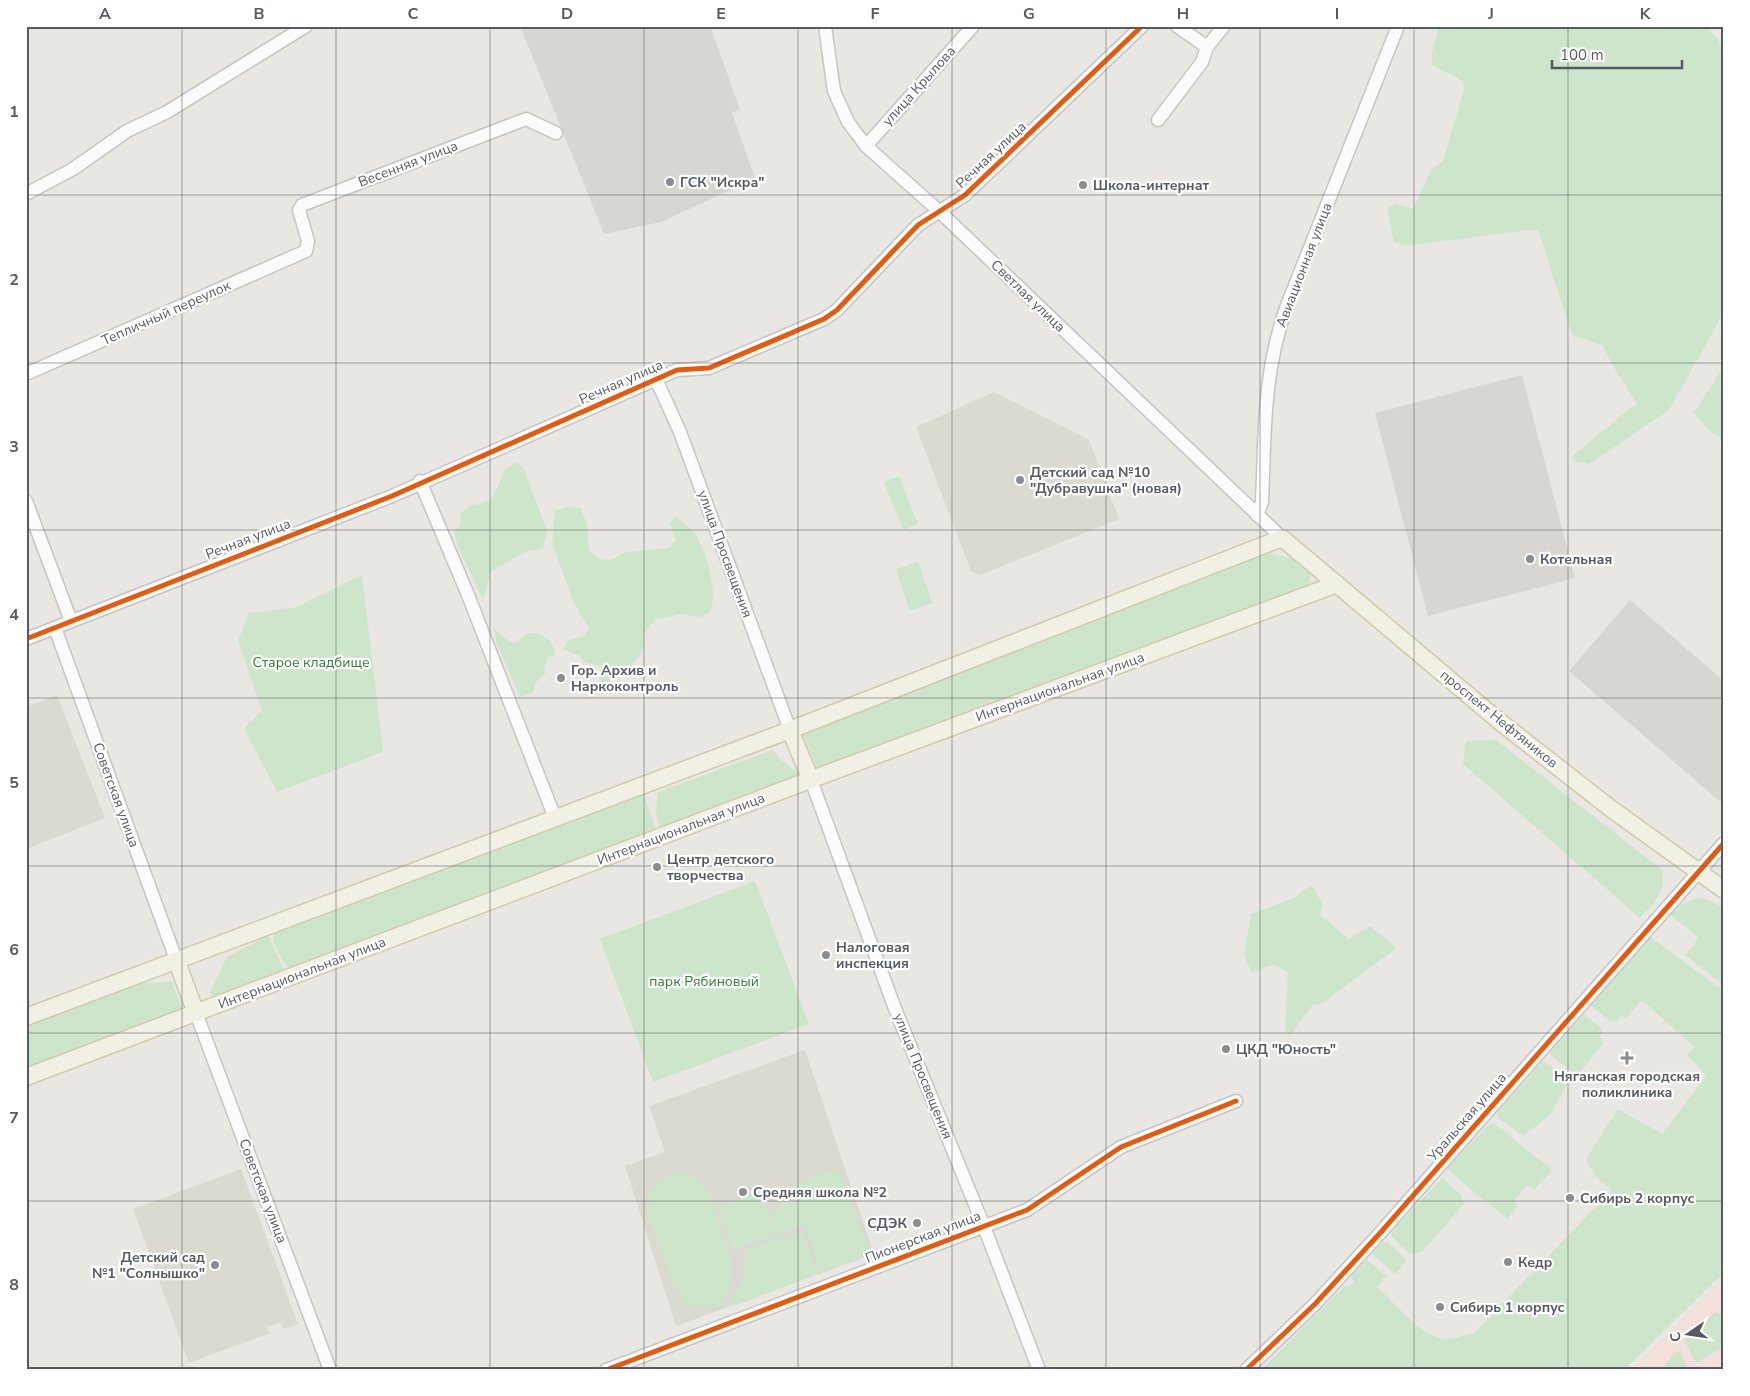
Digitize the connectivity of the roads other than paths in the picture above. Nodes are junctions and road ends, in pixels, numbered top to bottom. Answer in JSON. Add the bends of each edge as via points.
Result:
{"nodes":[{"id":1,"x":306,"y":26,"type":"edge"},
{"id":2,"x":825,"y":26,"type":"edge"},
{"id":3,"x":973,"y":26,"type":"edge"},
{"id":4,"x":1142,"y":26,"type":"edge"},
{"id":5,"x":1177,"y":26,"type":"edge"},
{"id":6,"x":1224,"y":26,"type":"edge"},
{"id":7,"x":1398,"y":26,"type":"edge"},
{"id":8,"x":1207,"y":47,"type":"junction"},
{"id":9,"x":1158,"y":120,"type":"dead end"},
{"id":10,"x":556,"y":133,"type":"dead end"},
{"id":11,"x":866,"y":146,"type":"junction"},
{"id":12,"x":26,"y":194,"type":"edge"},
{"id":13,"x":940,"y":212,"type":"junction"},
{"id":14,"x":306,"y":251,"type":"joint"},
{"id":15,"x":26,"y":374,"type":"edge"},
{"id":16,"x":656,"y":379,"type":"junction"},
{"id":17,"x":420,"y":481,"type":"junction"},
{"id":18,"x":26,"y":501,"type":"edge"},
{"id":19,"x":1257,"y":515,"type":"junction"},
{"id":20,"x":1282,"y":538,"type":"junction"},
{"id":21,"x":1336,"y":584,"type":"junction"},
{"id":22,"x":72,"y":621,"type":"junction"},
{"id":23,"x":54,"y":628,"type":"junction"},
{"id":24,"x":26,"y":639,"type":"edge"},
{"id":25,"x":790,"y":730,"type":"junction"},
{"id":26,"x":810,"y":780,"type":"junction"},
{"id":27,"x":555,"y":818,"type":"junction"},
{"id":28,"x":1724,"y":843,"type":"edge"},
{"id":29,"x":1699,"y":873,"type":"junction"},
{"id":30,"x":1724,"y":890,"type":"edge"},
{"id":31,"x":177,"y":962,"type":"junction"},
{"id":32,"x":196,"y":1013,"type":"junction"},
{"id":33,"x":26,"y":1017,"type":"edge"},
{"id":34,"x":26,"y":1077,"type":"edge"},
{"id":35,"x":1236,"y":1102,"type":"dead end"},
{"id":36,"x":983,"y":1224,"type":"junction"},
{"id":37,"x":330,"y":1370,"type":"edge"},
{"id":38,"x":606,"y":1370,"type":"edge"},
{"id":39,"x":1039,"y":1370,"type":"edge"},
{"id":40,"x":1246,"y":1370,"type":"edge"}],
"edges":[{"from":1,"to":12,"type":"street","via":[[167,112],[127,131],[72,170]]},
{"from":2,"to":11,"type":"street","name":"Светлая улица","via":[[834,91],[848,122]]},
{"from":3,"to":11,"type":"street","name":"улица Крылова"},
{"from":4,"to":13,"type":"street","name":"Речная улица","via":[[965,195]]},
{"from":5,"to":8,"type":"street"},
{"from":6,"to":8,"type":"street"},
{"from":7,"to":19,"type":"street","name":"Авиационная улица","via":[[1273,347],[1265,404],[1262,502]]},
{"from":8,"to":9,"type":"street","via":[[1202,62]]},
{"from":10,"to":14,"type":"street","name":"Весенняя улица","via":[[526,119],[302,205],[299,210],[308,241]]},
{"from":11,"to":13,"type":"street","name":"Светлая улица"},
{"from":13,"to":16,"type":"street","name":"Речная улица","via":[[918,225],[837,310],[824,319],[709,368],[677,370]]},
{"from":13,"to":19,"type":"street","name":"Светлая улица"},
{"from":14,"to":15,"type":"street","name":"Тепличный переулок"},
{"from":16,"to":17,"type":"street","name":"Речная улица"},
{"from":16,"to":25,"type":"street","name":"улица Просвещения","via":[[683,441]]},
{"from":17,"to":22,"type":"street","name":"Речная улица","via":[[375,502]]},
{"from":17,"to":27,"type":"street"},
{"from":18,"to":22,"type":"street"},
{"from":19,"to":20,"type":"street","name":"Светлая улица"},
{"from":20,"to":21,"type":"main road","name":"проспект Нефтяников"},
{"from":20,"to":25,"type":"main road"},
{"from":21,"to":26,"type":"main road","name":"Интернациональная улица"},
{"from":21,"to":29,"type":"main road","name":"проспект Нефтяников","via":[[1499,721]]},
{"from":22,"to":23,"type":"street","name":"Речная улица"},
{"from":23,"to":24,"type":"street","name":"Речная улица"},
{"from":23,"to":31,"type":"street","name":"Советская улица"},
{"from":25,"to":26,"type":"main road"},
{"from":25,"to":27,"type":"main road"},
{"from":26,"to":32,"type":"main road","name":"Интернациональная улица"},
{"from":26,"to":36,"type":"street","name":"улица Просвещения","via":[[891,998]]},
{"from":27,"to":31,"type":"main road"},
{"from":28,"to":29,"type":"street","name":"Уральская улица"},
{"from":29,"to":30,"type":"main road","name":"проспект Нефтяников"},
{"from":29,"to":40,"type":"street","name":"Уральская улица","via":[[1322,1297]]},
{"from":31,"to":32,"type":"main road"},
{"from":31,"to":33,"type":"main road"},
{"from":32,"to":34,"type":"main road","name":"Интернациональная улица"},
{"from":32,"to":37,"type":"street","name":"Советская улица"},
{"from":35,"to":36,"type":"street","name":"Пионерская улица","via":[[1121,1147],[1027,1210]]},
{"from":36,"to":38,"type":"street","name":"Пионерская улица"},
{"from":36,"to":39,"type":"street","name":"улица Просвещения"}]}
